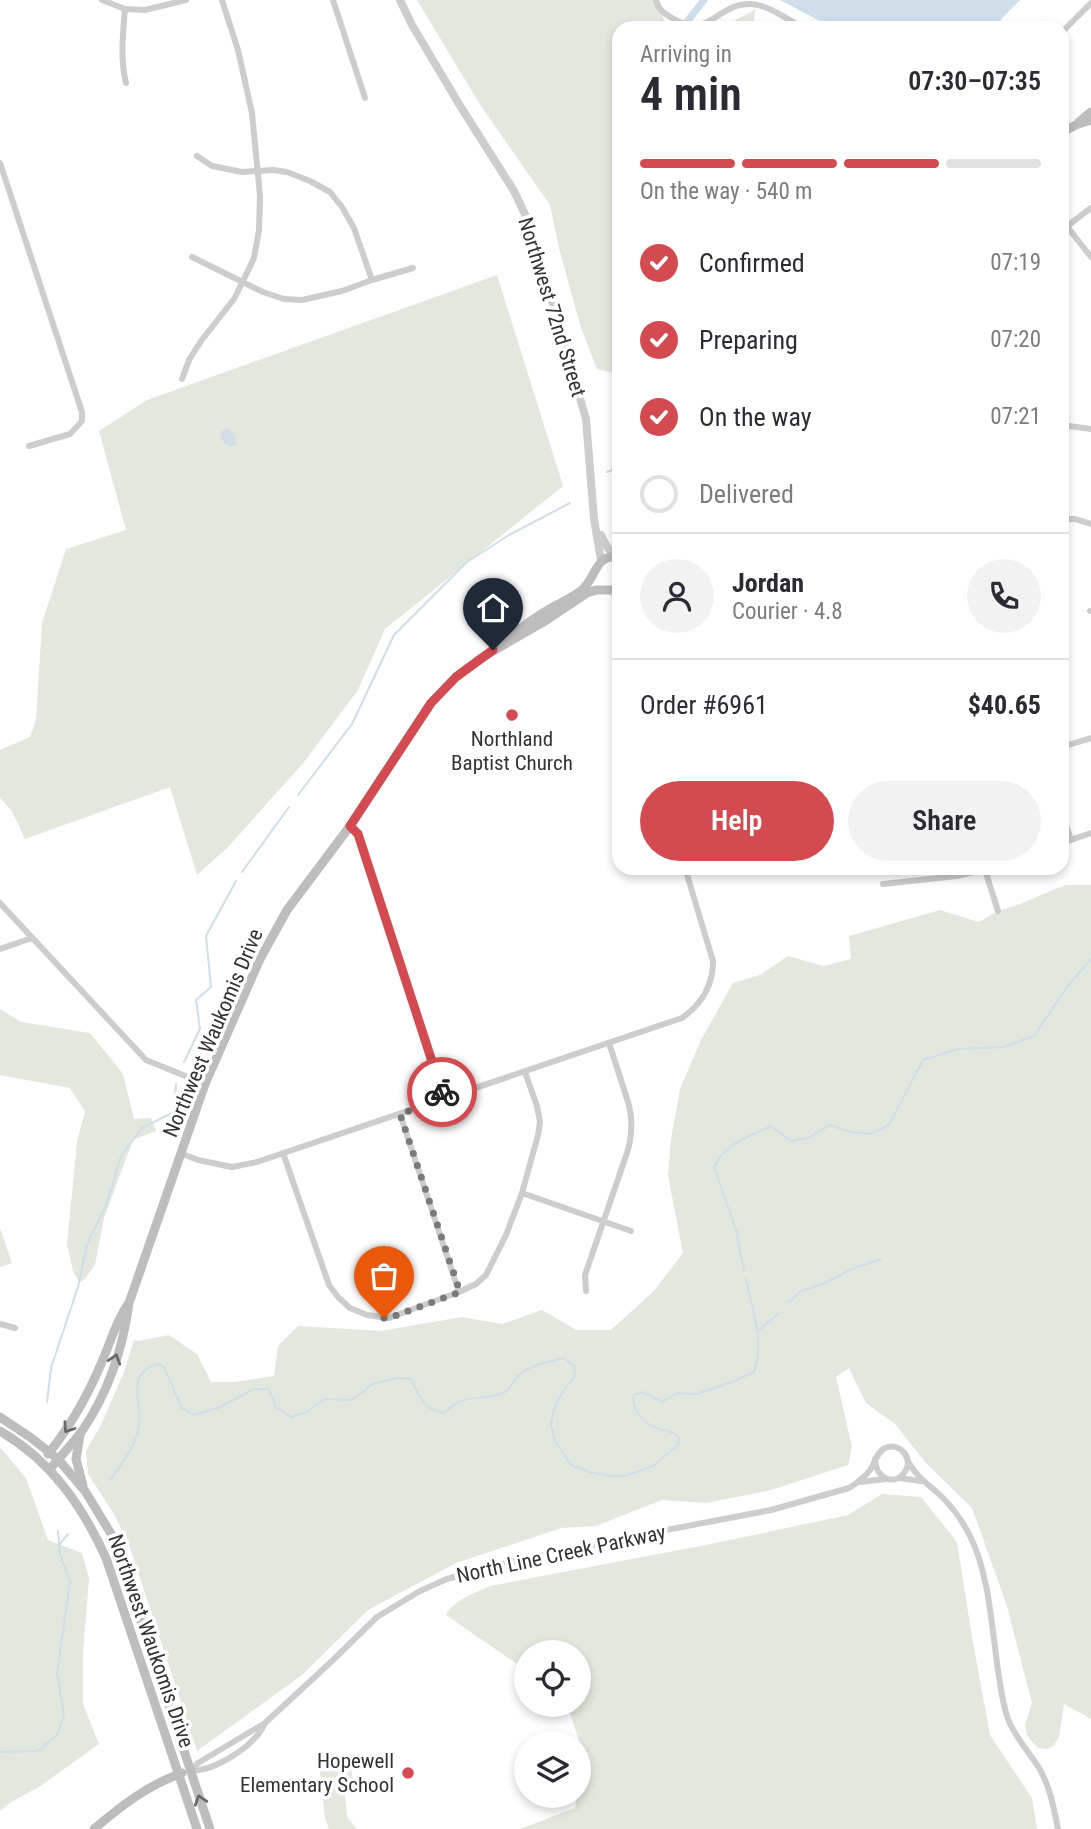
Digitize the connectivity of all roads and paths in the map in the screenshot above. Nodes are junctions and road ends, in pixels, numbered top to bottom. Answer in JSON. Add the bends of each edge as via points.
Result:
{"nodes":[{"id":1,"x":102,"y":0,"type":"edge"},
{"id":2,"x":186,"y":0,"type":"edge"},
{"id":3,"x":222,"y":0,"type":"edge"},
{"id":4,"x":333,"y":0,"type":"edge"},
{"id":5,"x":400,"y":0,"type":"edge"},
{"id":6,"x":656,"y":0,"type":"edge"},
{"id":7,"x":1091,"y":4,"type":"edge"},
{"id":8,"x":125,"y":9,"type":"junction"},
{"id":9,"x":677,"y":21,"type":"edge"},
{"id":10,"x":711,"y":21,"type":"edge"},
{"id":11,"x":790,"y":21,"type":"edge"},
{"id":12,"x":1069,"y":26,"type":"edge"},
{"id":13,"x":126,"y":83,"type":"dead end"},
{"id":14,"x":365,"y":98,"type":"dead end"},
{"id":15,"x":1091,"y":112,"type":"edge"},
{"id":16,"x":1091,"y":120,"type":"edge"},
{"id":17,"x":1078,"y":124,"type":"junction"},
{"id":18,"x":1069,"y":128,"type":"edge"},
{"id":19,"x":197,"y":156,"type":"dead end"},
{"id":20,"x":0,"y":163,"type":"edge"},
{"id":21,"x":257,"y":170,"type":"junction"},
{"id":22,"x":1091,"y":208,"type":"edge"},
{"id":23,"x":1069,"y":226,"type":"edge"},
{"id":24,"x":1069,"y":233,"type":"edge"},
{"id":25,"x":192,"y":257,"type":"dead end"},
{"id":26,"x":1091,"y":257,"type":"edge"},
{"id":27,"x":413,"y":268,"type":"dead end"},
{"id":28,"x":372,"y":280,"type":"junction"},
{"id":29,"x":243,"y":281,"type":"junction"},
{"id":30,"x":182,"y":379,"type":"dead end"},
{"id":31,"x":1069,"y":426,"type":"edge"},
{"id":32,"x":1091,"y":429,"type":"edge"},
{"id":33,"x":29,"y":446,"type":"dead end"},
{"id":34,"x":594,"y":519,"type":"junction"},
{"id":35,"x":1069,"y":519,"type":"edge"},
{"id":36,"x":1091,"y":524,"type":"edge"},
{"id":37,"x":612,"y":552,"type":"edge"},
{"id":38,"x":612,"y":556,"type":"edge"},
{"id":39,"x":601,"y":560,"type":"junction"},
{"id":40,"x":596,"y":572,"type":"junction"},
{"id":41,"x":612,"y":589,"type":"edge"},
{"id":42,"x":612,"y":589,"type":"edge"},
{"id":43,"x":506,"y":643,"type":"junction"},
{"id":44,"x":1091,"y":738,"type":"edge"},
{"id":45,"x":1069,"y":745,"type":"edge"},
{"id":46,"x":350,"y":826,"type":"junction"},
{"id":47,"x":1091,"y":833,"type":"edge"},
{"id":48,"x":1069,"y":834,"type":"edge"},
{"id":49,"x":1071,"y":840,"type":"joint"},
{"id":50,"x":687,"y":875,"type":"edge"},
{"id":51,"x":961,"y":875,"type":"edge"},
{"id":52,"x":989,"y":875,"type":"edge"},
{"id":53,"x":883,"y":884,"type":"dead end"},
{"id":54,"x":0,"y":903,"type":"edge"},
{"id":55,"x":998,"y":911,"type":"dead end"},
{"id":56,"x":32,"y":938,"type":"junction"},
{"id":57,"x":0,"y":949,"type":"edge"},
{"id":58,"x":609,"y":1043,"type":"junction"},
{"id":59,"x":525,"y":1072,"type":"junction"},
{"id":60,"x":205,"y":1084,"type":"junction"},
{"id":61,"x":445,"y":1099,"type":"junction"},
{"id":62,"x":400,"y":1114,"type":"junction"},
{"id":63,"x":180,"y":1153,"type":"junction"},
{"id":64,"x":284,"y":1153,"type":"junction"},
{"id":65,"x":522,"y":1193,"type":"junction"},
{"id":66,"x":603,"y":1221,"type":"junction"},
{"id":67,"x":631,"y":1231,"type":"dead end"},
{"id":68,"x":586,"y":1291,"type":"dead end"},
{"id":69,"x":460,"y":1292,"type":"junction"},
{"id":70,"x":129,"y":1303,"type":"junction"},
{"id":71,"x":0,"y":1324,"type":"edge"},
{"id":72,"x":15,"y":1328,"type":"dead end"},
{"id":73,"x":0,"y":1417,"type":"edge"},
{"id":74,"x":0,"y":1431,"type":"edge"},
{"id":75,"x":82,"y":1431,"type":"junction"},
{"id":76,"x":49,"y":1452,"type":"junction"},
{"id":77,"x":58,"y":1459,"type":"junction"},
{"id":78,"x":876,"y":1459,"type":"junction"},
{"id":79,"x":41,"y":1461,"type":"junction"},
{"id":80,"x":908,"y":1461,"type":"junction"},
{"id":81,"x":50,"y":1469,"type":"junction"},
{"id":82,"x":899,"y":1478,"type":"junction"},
{"id":83,"x":888,"y":1479,"type":"junction"},
{"id":84,"x":922,"y":1481,"type":"junction"},
{"id":85,"x":860,"y":1482,"type":"junction"},
{"id":86,"x":85,"y":1491,"type":"junction"},
{"id":87,"x":265,"y":1723,"type":"junction"},
{"id":88,"x":191,"y":1770,"type":"junction"},
{"id":89,"x":179,"y":1774,"type":"junction"},
{"id":90,"x":94,"y":1829,"type":"edge"},
{"id":91,"x":197,"y":1829,"type":"edge"},
{"id":92,"x":210,"y":1829,"type":"edge"},
{"id":93,"x":1058,"y":1829,"type":"edge"}],
"edges":[{"from":1,"to":8,"type":"street"},
{"from":2,"to":8,"type":"street","via":[[145,10]]},
{"from":3,"to":21,"type":"street","via":[[252,113]]},
{"from":4,"to":14,"type":"street"},
{"from":5,"to":34,"type":"street","name":"Northwest 72nd Street","via":[[530,225],[586,419]]},
{"from":6,"to":9,"type":"street","via":[[663,13]]},
{"from":7,"to":12,"type":"street"},
{"from":8,"to":13,"type":"street"},
{"from":10,"to":11,"type":"street","via":[[730,8],[751,4]]},
{"from":15,"to":17,"type":"main road"},
{"from":16,"to":17,"type":"main road"},
{"from":17,"to":18,"type":"main road"},
{"from":19,"to":21,"type":"street","via":[[212,166]]},
{"from":20,"to":33,"type":"street","via":[[82,412],[82,421],[70,434]]},
{"from":21,"to":28,"type":"street","via":[[288,173],[330,192],[354,228]]},
{"from":21,"to":29,"type":"street","via":[[259,229],[254,258]]},
{"from":22,"to":23,"type":"street"},
{"from":24,"to":26,"type":"street"},
{"from":25,"to":29,"type":"street"},
{"from":27,"to":28,"type":"street"},
{"from":28,"to":29,"type":"street","via":[[302,300],[284,299]]},
{"from":29,"to":30,"type":"street","via":[[189,360]]},
{"from":31,"to":32,"type":"street"},
{"from":34,"to":37,"type":"street","name":"Northwest 72nd Street"},
{"from":34,"to":39,"type":"street","name":"Northwest 72nd Street"},
{"from":35,"to":36,"type":"street"},
{"from":38,"to":39,"type":"main road"},
{"from":39,"to":40,"type":"main road"},
{"from":40,"to":41,"type":"main road","via":[[598,582]]},
{"from":40,"to":43,"type":"main road","name":"Northwest Waukomis Drive","via":[[580,592],[517,631]]},
{"from":42,"to":43,"type":"main road","name":"Northwest Waukomis Drive","via":[[587,593]]},
{"from":43,"to":46,"type":"main road","name":"Northwest Waukomis Drive","via":[[456,677],[431,703]]},
{"from":44,"to":45,"type":"street"},
{"from":46,"to":60,"type":"main road","name":"Northwest Waukomis Drive","via":[[287,910],[260,959]]},
{"from":46,"to":61,"type":"street","via":[[358,834]]},
{"from":47,"to":49,"type":"street"},
{"from":48,"to":49,"type":"street"},
{"from":50,"to":58,"type":"street","via":[[713,961],[706,993],[695,1009],[678,1020]]},
{"from":51,"to":53,"type":"street"},
{"from":52,"to":55,"type":"street"},
{"from":54,"to":56,"type":"street"},
{"from":56,"to":57,"type":"street"},
{"from":56,"to":60,"type":"street","via":[[146,1060]]},
{"from":58,"to":59,"type":"street"},
{"from":58,"to":66,"type":"street","via":[[632,1126],[630,1145]]},
{"from":59,"to":61,"type":"street"},
{"from":59,"to":65,"type":"street","via":[[540,1122]]},
{"from":60,"to":63,"type":"main road","name":"Northwest Waukomis Drive"},
{"from":61,"to":62,"type":"street"},
{"from":62,"to":64,"type":"street"},
{"from":62,"to":69,"type":"street"},
{"from":63,"to":64,"type":"street","via":[[232,1167]]},
{"from":63,"to":70,"type":"main road","name":"Northwest Waukomis Drive"},
{"from":64,"to":69,"type":"street","via":[[325,1277],[338,1297],[358,1312],[389,1318]]},
{"from":65,"to":66,"type":"street"},
{"from":65,"to":69,"type":"street","via":[[486,1275]]},
{"from":66,"to":67,"type":"street"},
{"from":66,"to":68,"type":"street","via":[[585,1275]]},
{"from":75,"to":70,"type":"main road","name":"Northwest Waukomis Drive","one_way":true,"via":[[109,1381]]},
{"from":70,"to":76,"type":"main road","name":"Northwest Waukomis Drive","one_way":true,"via":[[77,1414]]},
{"from":71,"to":72,"type":"street"},
{"from":73,"to":76,"type":"main road"},
{"from":74,"to":79,"type":"main road"},
{"from":75,"to":77,"type":"main road","name":"Northwest Waukomis Drive"},
{"from":75,"to":86,"type":"main road","via":[[76,1459]]},
{"from":76,"to":77,"type":"main road"},
{"from":76,"to":79,"type":"main road","name":"Northwest Waukomis Drive"},
{"from":77,"to":81,"type":"main road","name":"Northwest Waukomis Drive"},
{"from":77,"to":86,"type":"main road"},
{"from":78,"to":80,"type":"street","via":[[885,1448],[894,1447],[903,1451]]},
{"from":78,"to":83,"type":"street","via":[[876,1470]]},
{"from":78,"to":85,"type":"street"},
{"from":79,"to":81,"type":"main road"},
{"from":80,"to":82,"type":"street"},
{"from":80,"to":84,"type":"street"},
{"from":81,"to":89,"type":"main road","name":"Northwest Waukomis Drive","via":[[93,1529],[106,1558]]},
{"from":82,"to":83,"type":"street","name":"North Line Creek Parkway"},
{"from":82,"to":84,"type":"street","name":"North Line Creek Parkway"},
{"from":83,"to":85,"type":"street","name":"North Line Creek Parkway"},
{"from":84,"to":93,"type":"street","via":[[952,1507],[977,1552],[1005,1709],[1016,1735],[1041,1771]]},
{"from":85,"to":87,"type":"street","name":"North Line Creek Parkway","via":[[771,1510],[447,1578],[377,1617]]},
{"from":86,"to":88,"type":"main road","name":"Northwest Waukomis Drive","via":[[113,1537]]},
{"from":87,"to":88,"type":"street","name":"North Line Creek Parkway"},
{"from":87,"to":88,"type":"street","name":"North Line Creek Parkway","via":[[260,1734],[226,1759],[200,1771]]},
{"from":88,"to":89,"type":"main road","name":"Northwest Waukomis Drive"},
{"from":92,"to":88,"type":"main road","one_way":true},
{"from":89,"to":90,"type":"main road","name":"Northwest Waukomis Drive","via":[[133,1797]]},
{"from":89,"to":91,"type":"main road"}]}
